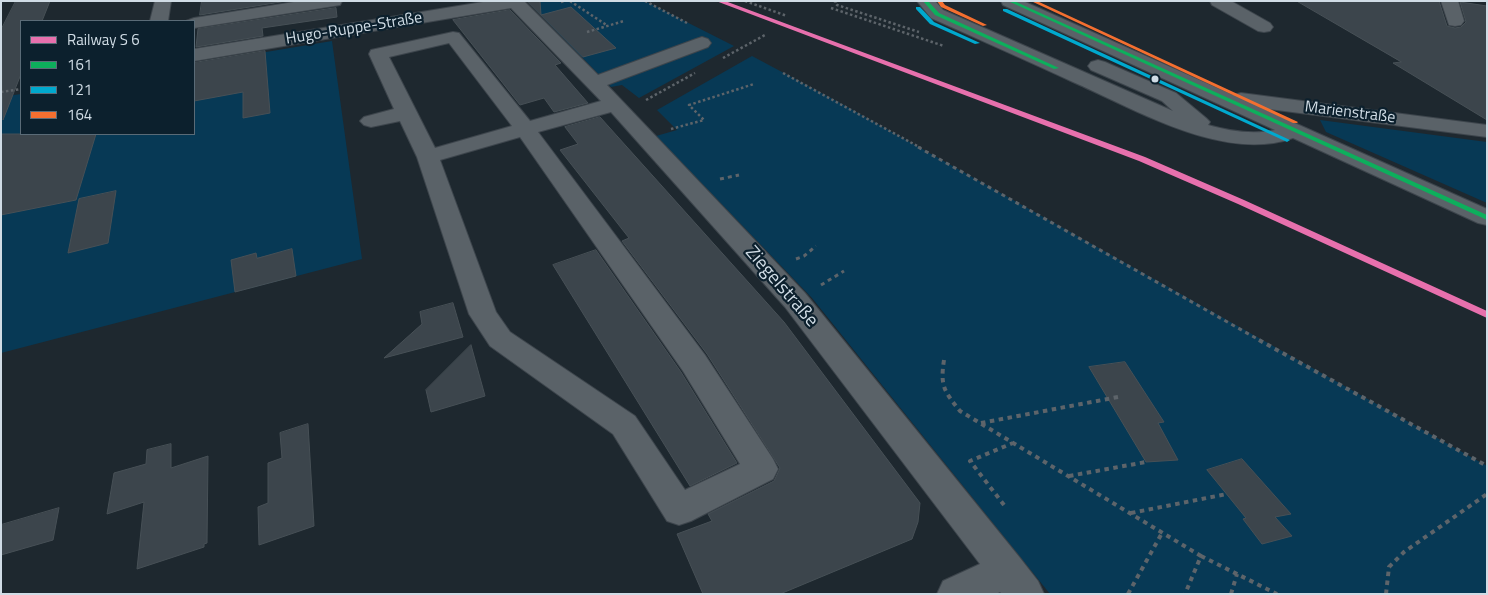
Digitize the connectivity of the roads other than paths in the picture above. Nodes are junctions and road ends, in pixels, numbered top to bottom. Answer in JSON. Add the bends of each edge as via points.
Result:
{"nodes":[{"id":1,"x":163,"y":1,"type":"edge"},
{"id":2,"x":334,"y":1,"type":"edge"},
{"id":3,"x":339,"y":1,"type":"edge"},
{"id":4,"x":925,"y":1,"type":"edge"},
{"id":5,"x":953,"y":1,"type":"edge"},
{"id":6,"x":1009,"y":1,"type":"edge"},
{"id":7,"x":1218,"y":1,"type":"edge"},
{"id":8,"x":1449,"y":1,"type":"edge"},
{"id":9,"x":515,"y":2,"type":"edge"},
{"id":10,"x":159,"y":20,"type":"edge"},
{"id":11,"x":1455,"y":21,"type":"dead end"},
{"id":12,"x":195,"y":23,"type":"edge"},
{"id":13,"x":1264,"y":27,"type":"dead end"},
{"id":14,"x":344,"y":30,"type":"junction"},
{"id":15,"x":702,"y":43,"type":"dead end"},
{"id":16,"x":195,"y":55,"type":"edge"},
{"id":17,"x":594,"y":83,"type":"junction"},
{"id":18,"x":1212,"y":95,"type":"junction"},
{"id":19,"x":615,"y":104,"type":"junction"},
{"id":20,"x":406,"y":112,"type":"junction"},
{"id":21,"x":371,"y":121,"type":"dead end"},
{"id":22,"x":525,"y":129,"type":"junction"},
{"id":23,"x":1291,"y":131,"type":"junction"},
{"id":24,"x":1487,"y":131,"type":"edge"},
{"id":25,"x":1212,"y":133,"type":"junction"},
{"id":26,"x":428,"y":157,"type":"junction"},
{"id":27,"x":1487,"y":218,"type":"edge"},
{"id":28,"x":1016,"y":582,"type":"edge"},
{"id":29,"x":956,"y":594,"type":"edge"}],
"edges":[{"from":1,"to":10,"type":"street"},
{"from":2,"to":12,"type":"street"},
{"from":3,"to":14,"type":"street"},
{"from":4,"to":25,"type":"street","via":[[937,14],[1171,119]]},
{"from":5,"to":25,"type":"street","via":[[1169,97]]},
{"from":6,"to":18,"type":"street"},
{"from":7,"to":13,"type":"street"},
{"from":8,"to":11,"type":"street"},
{"from":9,"to":14,"type":"street","name":"Hugo-Ruppe-Straße"},
{"from":9,"to":17,"type":"street","name":"Ziegelstraße"},
{"from":14,"to":16,"type":"street","name":"Hugo-Ruppe-Straße"},
{"from":15,"to":17,"type":"street"},
{"from":17,"to":19,"type":"street","name":"Ziegelstraße"},
{"from":18,"to":23,"type":"street"},
{"from":18,"to":24,"type":"street","name":"Marienstraße"},
{"from":19,"to":22,"type":"street"},
{"from":19,"to":28,"type":"street","name":"Ziegelstraße","via":[[794,300]]},
{"from":20,"to":21,"type":"street"},
{"from":20,"to":22,"type":"street","via":[[378,54],[453,37]]},
{"from":20,"to":26,"type":"street"},
{"from":22,"to":26,"type":"street"},
{"from":22,"to":26,"type":"street","via":[[694,363],[761,469],[679,510],[624,425],[500,339],[483,314]]},
{"from":23,"to":25,"type":"street","via":[[1280,136],[1248,139]]},
{"from":23,"to":27,"type":"street"},
{"from":28,"to":29,"type":"street"}]}
